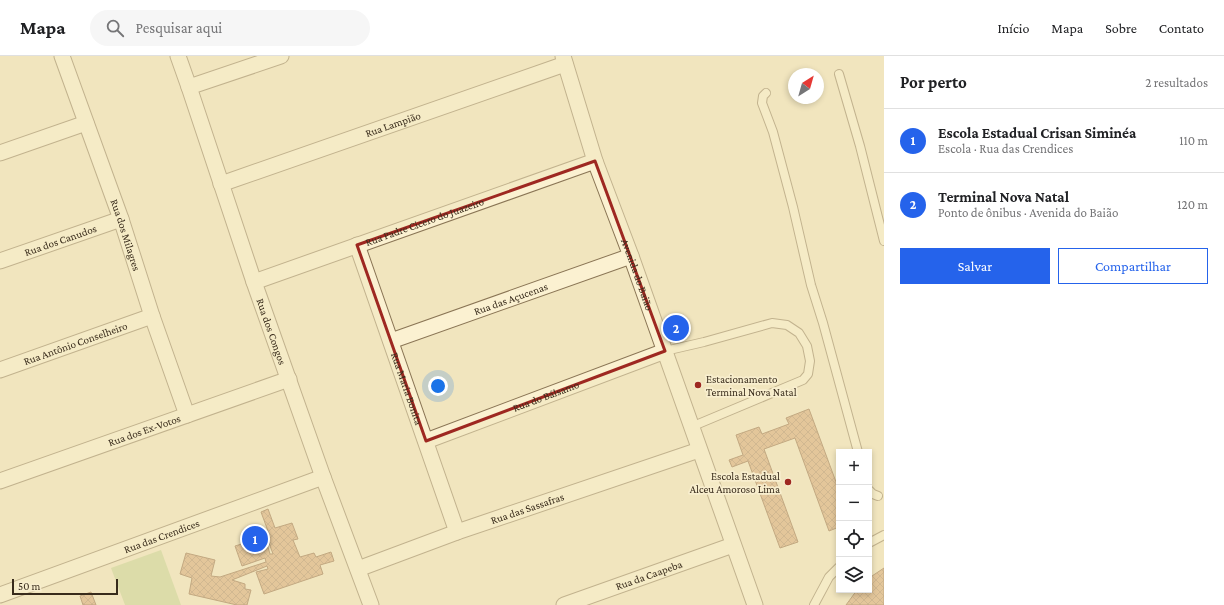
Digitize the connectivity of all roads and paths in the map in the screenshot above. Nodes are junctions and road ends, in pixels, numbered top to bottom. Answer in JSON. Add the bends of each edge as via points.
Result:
{"nodes":[{"id":1,"x":62,"y":56,"type":"edge"},
{"id":2,"x":178,"y":56,"type":"edge"},
{"id":3,"x":281,"y":56,"type":"edge"},
{"id":4,"x":564,"y":60,"type":"edge"},
{"id":5,"x":839,"y":74,"type":"dead end"},
{"id":6,"x":189,"y":87,"type":"junction"},
{"id":7,"x":766,"y":93,"type":"dead end"},
{"id":8,"x":86,"y":123,"type":"junction"},
{"id":9,"x":0,"y":153,"type":"edge"},
{"id":10,"x":595,"y":161,"type":"junction"},
{"id":11,"x":221,"y":184,"type":"junction"},
{"id":12,"x":121,"y":219,"type":"junction"},
{"id":13,"x":884,"y":241,"type":"edge"},
{"id":14,"x":357,"y":245,"type":"junction"},
{"id":15,"x":631,"y":256,"type":"junction"},
{"id":16,"x":0,"y":261,"type":"edge"},
{"id":17,"x":254,"y":282,"type":"junction"},
{"id":18,"x":152,"y":316,"type":"junction"},
{"id":19,"x":391,"y":341,"type":"junction"},
{"id":20,"x":665,"y":351,"type":"junction"},
{"id":21,"x":0,"y":370,"type":"edge"},
{"id":22,"x":289,"y":379,"type":"junction"},
{"id":23,"x":187,"y":415,"type":"junction"},
{"id":24,"x":691,"y":427,"type":"junction"},
{"id":25,"x":426,"y":440,"type":"junction"},
{"id":26,"x":857,"y":449,"type":"edge"},
{"id":27,"x":699,"y":450,"type":"junction"},
{"id":28,"x":323,"y":477,"type":"junction"},
{"id":29,"x":0,"y":481,"type":"edge"},
{"id":30,"x":872,"y":493,"type":"edge"},
{"id":31,"x":878,"y":496,"type":"dead end"},
{"id":32,"x":457,"y":532,"type":"junction"},
{"id":33,"x":884,"y":535,"type":"edge"},
{"id":34,"x":872,"y":541,"type":"edge"},
{"id":35,"x":733,"y":545,"type":"junction"},
{"id":36,"x":358,"y":569,"type":"junction"},
{"id":37,"x":836,"y":570,"type":"edge"},
{"id":38,"x":0,"y":595,"type":"edge"},
{"id":39,"x":371,"y":605,"type":"edge"},
{"id":40,"x":564,"y":605,"type":"edge"},
{"id":41,"x":755,"y":605,"type":"edge"},
{"id":42,"x":814,"y":605,"type":"edge"}],
"edges":[{"from":1,"to":8,"type":"street","name":"Rua dos Milagres"},
{"from":2,"to":6,"type":"street","name":"Rua dos Congos"},
{"from":3,"to":6,"type":"street"},
{"from":4,"to":10,"type":"street","name":"Avenida do Baião"},
{"from":4,"to":11,"type":"street","name":"Rua Lampião"},
{"from":5,"to":13,"type":"lane"},
{"from":6,"to":11,"type":"street","name":"Rua dos Congos"},
{"from":7,"to":26,"type":"lane","via":[[762,103],[793,207],[811,285]]},
{"from":8,"to":9,"type":"street"},
{"from":8,"to":12,"type":"street","name":"Rua dos Milagres"},
{"from":10,"to":14,"type":"street","name":"Rua Padre Cicero do Juazeiro"},
{"from":10,"to":15,"type":"street","name":"Avenida do Baião"},
{"from":11,"to":17,"type":"street","name":"Rua dos Congos"},
{"from":12,"to":16,"type":"street","name":"Rua dos Canudos"},
{"from":12,"to":18,"type":"street","name":"Rua dos Milagres"},
{"from":14,"to":17,"type":"street","name":"Rua Padre Cicero do Juazeiro"},
{"from":14,"to":19,"type":"street","name":"Rua Maria Bonita"},
{"from":15,"to":19,"type":"street","name":"Rua das Açucenas"},
{"from":15,"to":20,"type":"street","name":"Avenida do Baião"},
{"from":17,"to":22,"type":"street","name":"Rua dos Congos"},
{"from":18,"to":21,"type":"street","name":"Rua Antônio Conselheiro"},
{"from":18,"to":23,"type":"street","name":"Rua dos Milagres"},
{"from":19,"to":25,"type":"street","name":"Rua Maria Bonita"},
{"from":20,"to":24,"type":"street","name":"Avenida do Baião"},
{"from":20,"to":24,"type":"lane","via":[[772,323],[787,325],[799,333],[807,346],[810,361],[808,374],[802,380]]},
{"from":20,"to":25,"type":"street","name":"Rua do Bálsamo"},
{"from":22,"to":23,"type":"street","name":"Rua dos Ex-Votos"},
{"from":22,"to":28,"type":"street","name":"Rua dos Congos"},
{"from":23,"to":29,"type":"street","name":"Rua dos Ex-Votos"},
{"from":24,"to":27,"type":"street","name":"Avenida do Baião"},
{"from":25,"to":32,"type":"street","name":"Rua Maria Bonita"},
{"from":27,"to":32,"type":"street","name":"Rua das Sassafras"},
{"from":27,"to":35,"type":"street","name":"Avenida do Baião"},
{"from":28,"to":36,"type":"street","name":"Rua dos Congos"},
{"from":28,"to":38,"type":"street","name":"Rua das Crendices"},
{"from":30,"to":31,"type":"lane"},
{"from":32,"to":36,"type":"street","name":"Rua das Sassafras"},
{"from":33,"to":34,"type":"lane"},
{"from":35,"to":40,"type":"street","name":"Rua da Caapeba"},
{"from":35,"to":41,"type":"street","name":"Avenida do Baião"},
{"from":36,"to":39,"type":"street","name":"Rua dos Congos"},
{"from":37,"to":42,"type":"lane","via":[[829,577]]}]}
